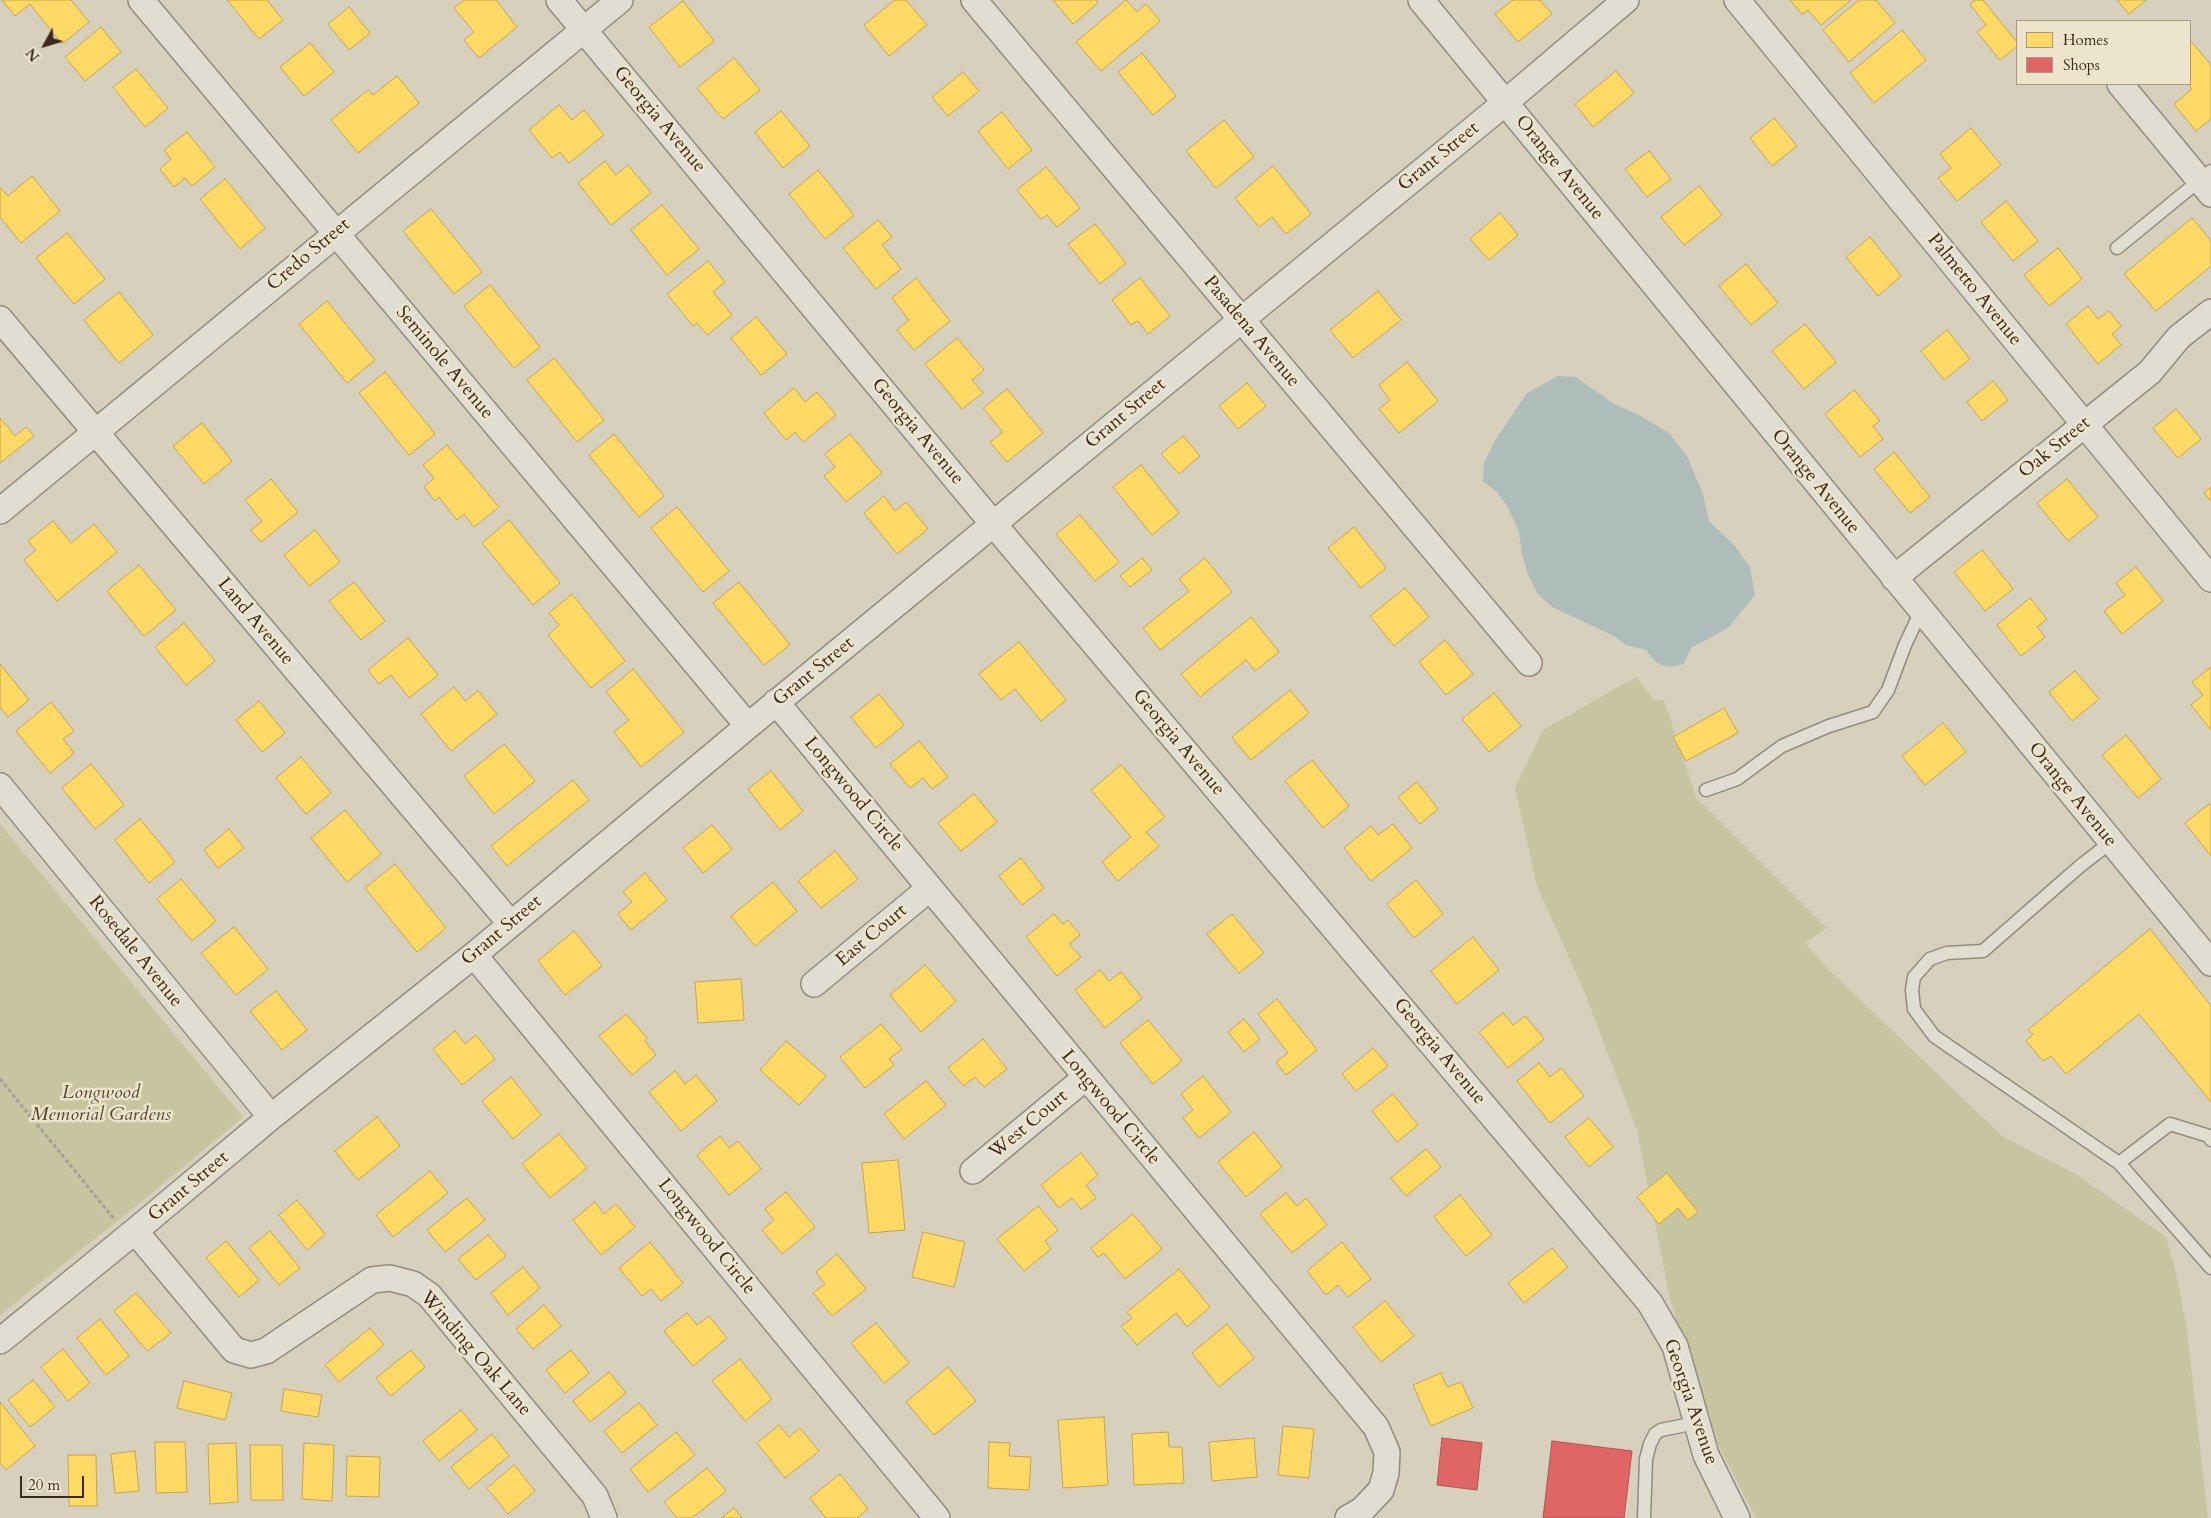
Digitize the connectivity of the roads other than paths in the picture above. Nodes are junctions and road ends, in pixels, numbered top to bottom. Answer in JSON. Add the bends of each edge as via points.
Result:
{"nodes":[{"id":1,"x":141,"y":0,"type":"edge"},
{"id":2,"x":559,"y":0,"type":"edge"},
{"id":3,"x":620,"y":0,"type":"edge"},
{"id":4,"x":974,"y":0,"type":"edge"},
{"id":5,"x":1421,"y":0,"type":"edge"},
{"id":6,"x":1626,"y":0,"type":"edge"},
{"id":7,"x":1737,"y":0,"type":"edge"},
{"id":8,"x":584,"y":30,"type":"junction"},
{"id":9,"x":2121,"y":85,"type":"edge"},
{"id":10,"x":1506,"y":102,"type":"junction"},
{"id":11,"x":2207,"y":182,"type":"edge"},
{"id":12,"x":336,"y":233,"type":"junction"},
{"id":13,"x":2117,"y":248,"type":"dead end"},
{"id":14,"x":2211,"y":312,"type":"edge"},
{"id":15,"x":0,"y":319,"type":"edge"},
{"id":16,"x":1241,"y":319,"type":"junction"},
{"id":17,"x":2084,"y":425,"type":"junction"},
{"id":18,"x":96,"y":433,"type":"junction"},
{"id":19,"x":0,"y":511,"type":"edge"},
{"id":20,"x":994,"y":524,"type":"junction"},
{"id":21,"x":1894,"y":578,"type":"junction"},
{"id":22,"x":2211,"y":579,"type":"edge"},
{"id":23,"x":1921,"y":611,"type":"junction"},
{"id":24,"x":1529,"y":663,"type":"dead end"},
{"id":25,"x":776,"y":702,"type":"junction"},
{"id":26,"x":748,"y":726,"type":"junction"},
{"id":27,"x":0,"y":786,"type":"edge"},
{"id":28,"x":1706,"y":790,"type":"dead end"},
{"id":29,"x":2111,"y":842,"type":"junction"},
{"id":30,"x":930,"y":888,"type":"junction"},
{"id":31,"x":511,"y":924,"type":"junction"},
{"id":32,"x":474,"y":955,"type":"junction"},
{"id":33,"x":2211,"y":963,"type":"edge"},
{"id":34,"x":814,"y":984,"type":"dead end"},
{"id":35,"x":1085,"y":1078,"type":"junction"},
{"id":36,"x":271,"y":1117,"type":"junction"},
{"id":37,"x":2211,"y":1140,"type":"edge"},
{"id":38,"x":2119,"y":1163,"type":"junction"},
{"id":39,"x":973,"y":1171,"type":"dead end"},
{"id":40,"x":135,"y":1232,"type":"junction"},
{"id":41,"x":2211,"y":1268,"type":"edge"},
{"id":42,"x":0,"y":1342,"type":"edge"},
{"id":43,"x":1696,"y":1423,"type":"junction"},
{"id":44,"x":604,"y":1518,"type":"edge"},
{"id":45,"x":937,"y":1518,"type":"edge"},
{"id":46,"x":1348,"y":1518,"type":"edge"},
{"id":47,"x":1644,"y":1518,"type":"edge"},
{"id":48,"x":1737,"y":1518,"type":"edge"}],
"edges":[{"from":1,"to":12,"type":"street","name":"Seminole Avenue"},
{"from":2,"to":8,"type":"street","name":"Georgia Avenue"},
{"from":3,"to":8,"type":"street","name":"Credo Street"},
{"from":4,"to":16,"type":"street","name":"Pasadena Avenue"},
{"from":5,"to":10,"type":"street","name":"Orange Avenue"},
{"from":6,"to":10,"type":"street","name":"Grant Street"},
{"from":7,"to":17,"type":"street","name":"Palmetto Avenue"},
{"from":8,"to":12,"type":"street","name":"Credo Street"},
{"from":8,"to":20,"type":"street","name":"Georgia Avenue"},
{"from":9,"to":11,"type":"street"},
{"from":10,"to":16,"type":"street","name":"Grant Street"},
{"from":10,"to":21,"type":"street","name":"Orange Avenue"},
{"from":11,"to":13,"type":"lane"},
{"from":12,"to":18,"type":"street","name":"Credo Street"},
{"from":12,"to":26,"type":"street","name":"Seminole Avenue"},
{"from":14,"to":17,"type":"street","name":"Oak Street","via":[[2180,337],[2150,372]]},
{"from":15,"to":18,"type":"street","name":"Land Avenue"},
{"from":16,"to":20,"type":"street","name":"Grant Street"},
{"from":16,"to":24,"type":"street","name":"Pasadena Avenue"},
{"from":17,"to":21,"type":"street","name":"Oak Street"},
{"from":17,"to":22,"type":"street","name":"Palmetto Avenue"},
{"from":18,"to":19,"type":"street","name":"Credo Street"},
{"from":18,"to":31,"type":"street","name":"Land Avenue"},
{"from":20,"to":25,"type":"street","name":"Grant Street"},
{"from":20,"to":43,"type":"street","name":"Georgia Avenue","via":[[1650,1303],[1675,1346]]},
{"from":21,"to":23,"type":"street","name":"Orange Avenue"},
{"from":23,"to":28,"type":"lane","via":[[1904,644],[1888,690],[1873,712],[1782,746],[1737,779]]},
{"from":23,"to":29,"type":"street","name":"Orange Avenue"},
{"from":25,"to":26,"type":"street","name":"Grant Street"},
{"from":25,"to":30,"type":"street","name":"Longwood Circle"},
{"from":26,"to":31,"type":"street","name":"Grant Street"},
{"from":27,"to":36,"type":"street","name":"Rosedale Avenue"},
{"from":29,"to":33,"type":"street","name":"Orange Avenue"},
{"from":29,"to":38,"type":"lane","via":[[1983,951],[1947,953],[1930,960],[1914,977],[1912,990],[1914,1009],[1934,1036]]},
{"from":30,"to":34,"type":"street","name":"East Court"},
{"from":30,"to":35,"type":"street","name":"Longwood Circle"},
{"from":31,"to":32,"type":"street","name":"Grant Street"},
{"from":32,"to":36,"type":"street","name":"Grant Street"},
{"from":32,"to":45,"type":"street","name":"Longwood Circle"},
{"from":35,"to":39,"type":"street","name":"West Court"},
{"from":35,"to":46,"type":"street","name":"Longwood Circle","via":[[1376,1427],[1388,1452],[1381,1490],[1362,1510]]},
{"from":36,"to":40,"type":"street","name":"Grant Street"},
{"from":37,"to":38,"type":"lane","via":[[2209,1136],[2170,1124]]},
{"from":38,"to":41,"type":"lane"},
{"from":40,"to":42,"type":"street","name":"Grant Street"},
{"from":40,"to":44,"type":"street","name":"Winding Oak Lane","via":[[234,1350],[250,1355],[266,1351],[372,1280],[390,1278],[413,1284],[429,1295],[595,1496]]},
{"from":43,"to":47,"type":"lane","via":[[1661,1430],[1650,1444],[1646,1459]]},
{"from":43,"to":48,"type":"street","name":"Georgia Avenue","via":[[1706,1455]]}]}
